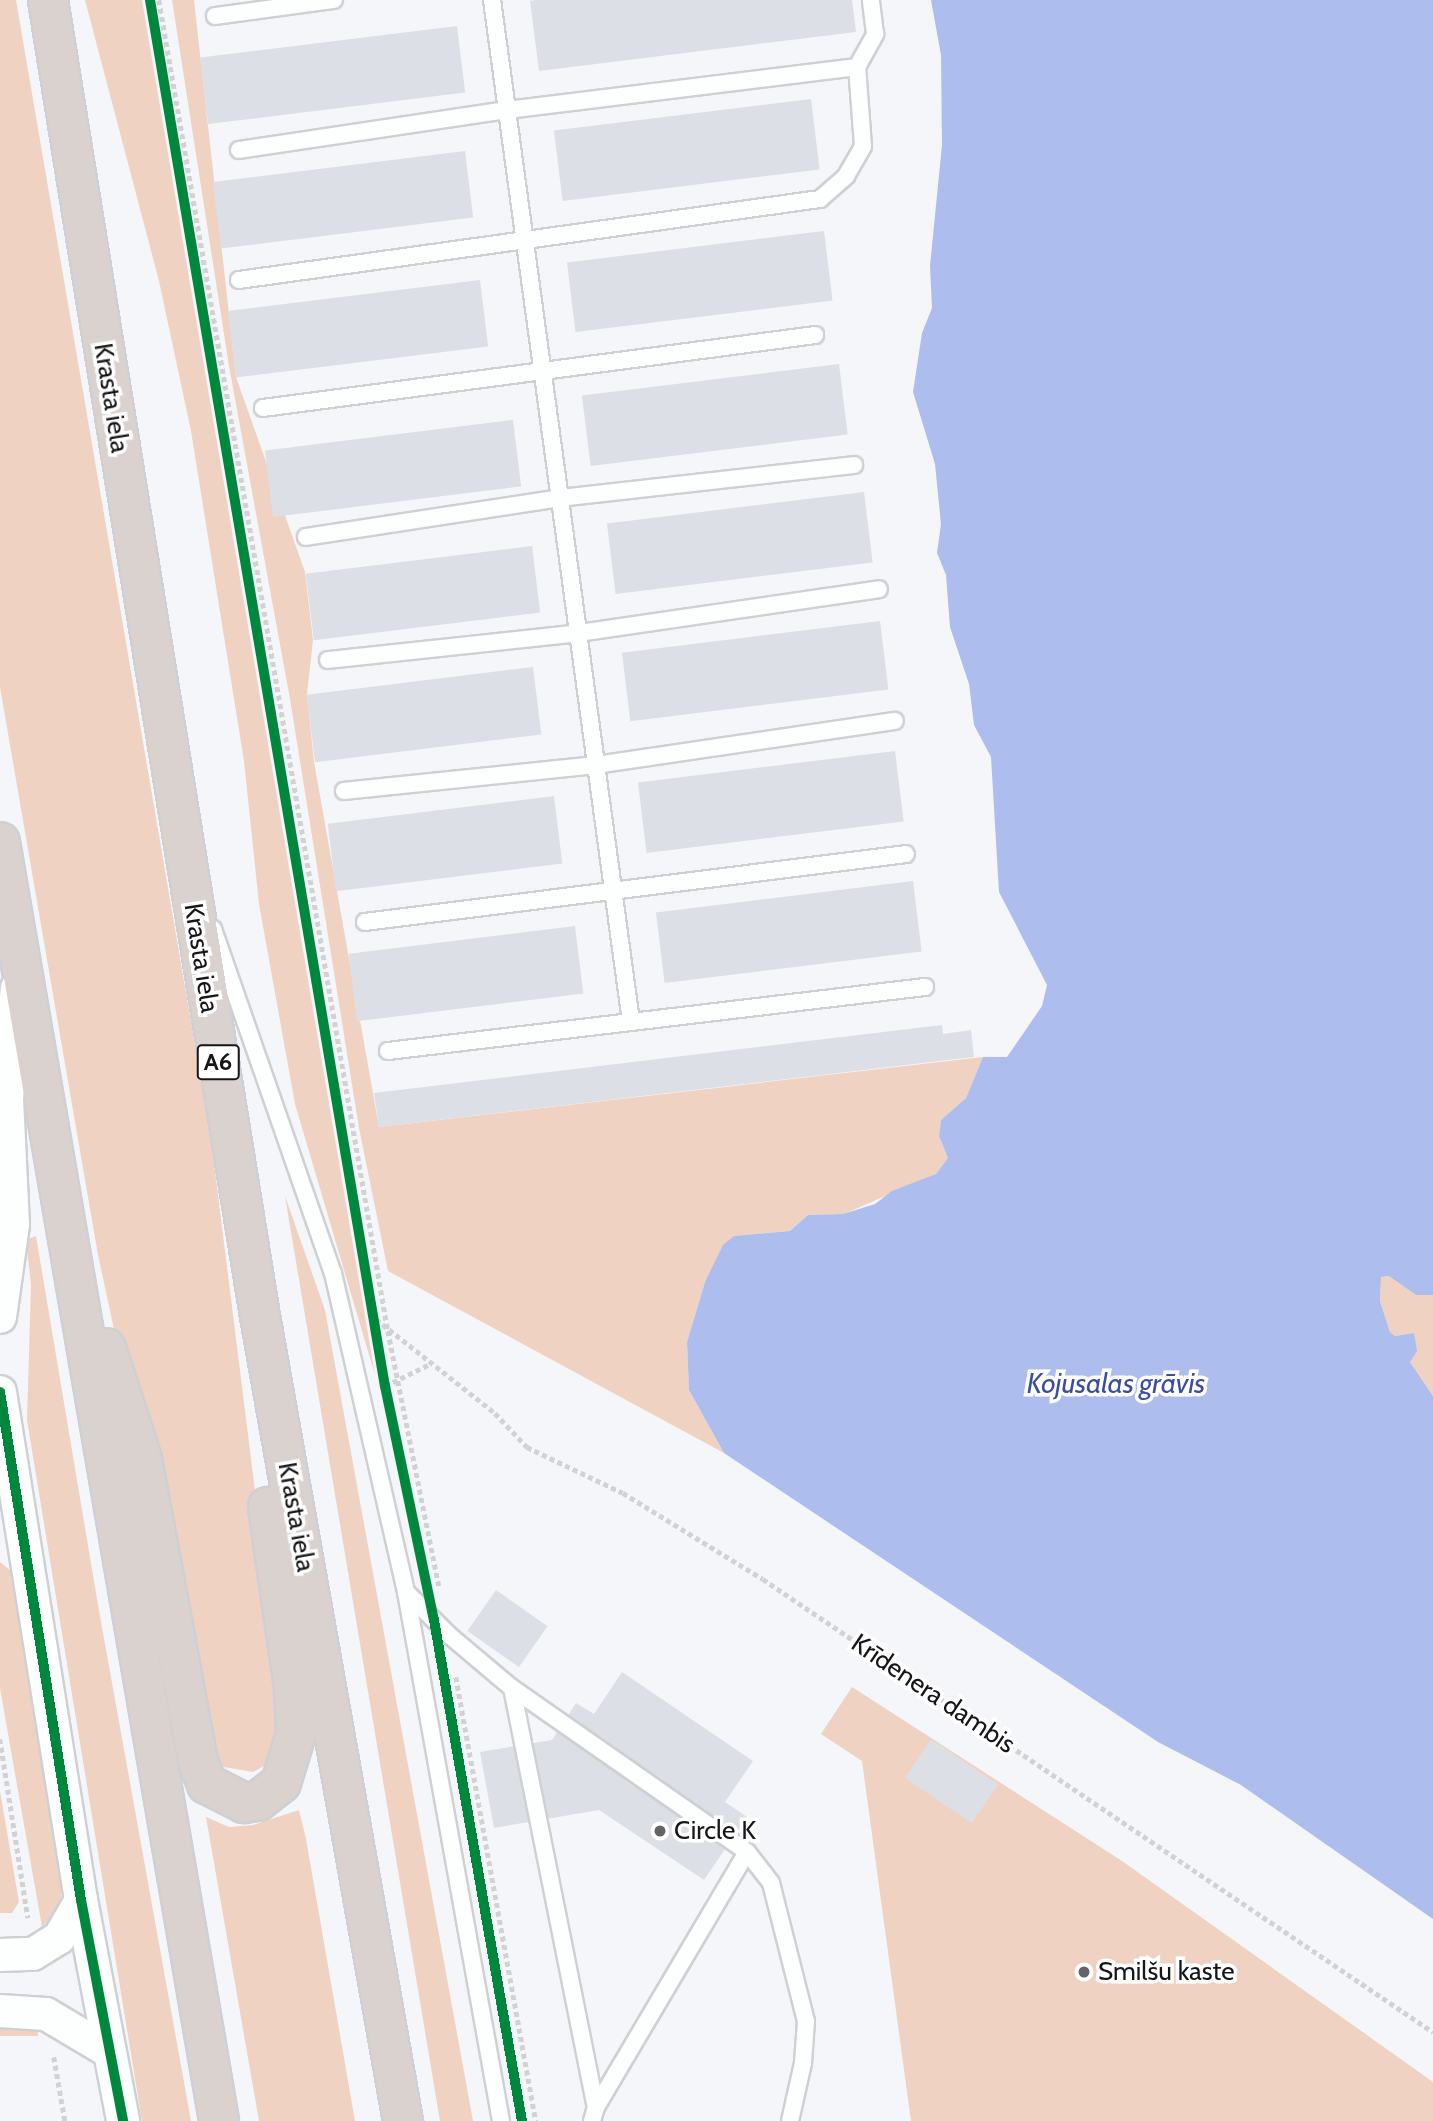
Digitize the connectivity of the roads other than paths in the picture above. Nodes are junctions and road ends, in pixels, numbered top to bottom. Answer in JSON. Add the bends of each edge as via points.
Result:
{"nodes":[{"id":1,"x":48,"y":0,"type":"edge"},
{"id":2,"x":334,"y":0,"type":"edge"},
{"id":3,"x":492,"y":0,"type":"edge"},
{"id":4,"x":872,"y":0,"type":"edge"},
{"id":5,"x":215,"y":16,"type":"dead end"},
{"id":6,"x":857,"y":67,"type":"junction"},
{"id":7,"x":507,"y":110,"type":"junction"},
{"id":8,"x":239,"y":150,"type":"dead end"},
{"id":9,"x":525,"y":240,"type":"junction"},
{"id":10,"x":239,"y":280,"type":"dead end"},
{"id":11,"x":815,"y":335,"type":"dead end"},
{"id":12,"x":543,"y":373,"type":"junction"},
{"id":13,"x":262,"y":408,"type":"dead end"},
{"id":14,"x":854,"y":465,"type":"dead end"},
{"id":15,"x":560,"y":498,"type":"junction"},
{"id":16,"x":306,"y":537,"type":"dead end"},
{"id":17,"x":879,"y":589,"type":"dead end"},
{"id":18,"x":579,"y":633,"type":"junction"},
{"id":19,"x":328,"y":660,"type":"dead end"},
{"id":20,"x":895,"y":721,"type":"dead end"},
{"id":21,"x":596,"y":765,"type":"junction"},
{"id":22,"x":344,"y":791,"type":"dead end"},
{"id":23,"x":0,"y":842,"type":"edge"},
{"id":24,"x":183,"y":844,"type":"junction"},
{"id":25,"x":906,"y":853,"type":"dead end"},
{"id":26,"x":614,"y":893,"type":"junction"},
{"id":27,"x":365,"y":922,"type":"dead end"},
{"id":28,"x":19,"y":959,"type":"junction"},
{"id":29,"x":925,"y":987,"type":"dead end"},
{"id":30,"x":631,"y":1022,"type":"junction"},
{"id":31,"x":388,"y":1051,"type":"dead end"},
{"id":32,"x":73,"y":1268,"type":"junction"},
{"id":33,"x":260,"y":1315,"type":"junction"},
{"id":34,"x":0,"y":1317,"type":"edge"},
{"id":35,"x":0,"y":1392,"type":"edge"},
{"id":36,"x":8,"y":1518,"type":"edge"},
{"id":37,"x":406,"y":1592,"type":"junction"},
{"id":38,"x":512,"y":1688,"type":"junction"},
{"id":39,"x":747,"y":1852,"type":"junction"},
{"id":40,"x":81,"y":1900,"type":"junction"},
{"id":41,"x":0,"y":1955,"type":"edge"},
{"id":42,"x":0,"y":2011,"type":"edge"},
{"id":43,"x":110,"y":2052,"type":"junction"},
{"id":44,"x":594,"y":2114,"type":"edge"},
{"id":45,"x":123,"y":2121,"type":"edge"},
{"id":46,"x":219,"y":2121,"type":"edge"},
{"id":47,"x":403,"y":2121,"type":"edge"},
{"id":48,"x":501,"y":2121,"type":"edge"},
{"id":49,"x":790,"y":2121,"type":"edge"}],
"edges":[{"from":1,"to":24,"type":"highway","name":"Krasta iela","number":"A6"},
{"from":2,"to":5,"type":"lane"},
{"from":3,"to":7,"type":"lane"},
{"from":4,"to":6,"type":"lane","via":[[875,34]]},
{"from":6,"to":7,"type":"lane"},
{"from":6,"to":9,"type":"lane","via":[[863,146],[846,176],[820,199]]},
{"from":7,"to":8,"type":"lane"},
{"from":7,"to":9,"type":"lane"},
{"from":9,"to":10,"type":"lane"},
{"from":9,"to":12,"type":"lane"},
{"from":11,"to":12,"type":"lane"},
{"from":12,"to":13,"type":"lane"},
{"from":12,"to":15,"type":"lane"},
{"from":14,"to":15,"type":"lane"},
{"from":15,"to":16,"type":"lane"},
{"from":15,"to":18,"type":"lane"},
{"from":17,"to":18,"type":"lane"},
{"from":18,"to":19,"type":"lane"},
{"from":18,"to":21,"type":"lane"},
{"from":20,"to":21,"type":"lane"},
{"from":21,"to":22,"type":"lane"},
{"from":21,"to":26,"type":"lane"},
{"from":23,"to":28,"type":"highway"},
{"from":24,"to":33,"type":"highway","name":"Krasta iela","number":"A6"},
{"from":24,"to":37,"type":"lane","via":[[302,1173],[333,1273]]},
{"from":25,"to":26,"type":"lane"},
{"from":26,"to":27,"type":"lane"},
{"from":26,"to":30,"type":"lane"},
{"from":28,"to":32,"type":"highway"},
{"from":28,"to":34,"type":"street","via":[[7,1099],[13,1225]]},
{"from":29,"to":30,"type":"lane"},
{"from":30,"to":31,"type":"lane"},
{"from":32,"to":33,"type":"highway","via":[[106,1347],[142,1459],[185,1712],[198,1761],[207,1784],[244,1803],[258,1801],[281,1783],[296,1734],[295,1688],[259,1444]]},
{"from":32,"to":46,"type":"highway"},
{"from":33,"to":47,"type":"highway","name":"Krasta iela","number":"A6"},
{"from":35,"to":36,"type":"street"},
{"from":36,"to":40,"type":"street"},
{"from":37,"to":38,"type":"lane"},
{"from":37,"to":48,"type":"lane"},
{"from":38,"to":39,"type":"lane"},
{"from":38,"to":44,"type":"lane"},
{"from":39,"to":44,"type":"lane"},
{"from":39,"to":49,"type":"lane","via":[[771,1883],[806,2021],[803,2063]]},
{"from":40,"to":41,"type":"street","via":[[59,1938],[33,1954]]},
{"from":40,"to":43,"type":"street"},
{"from":42,"to":43,"type":"street","via":[[46,2014]]},
{"from":43,"to":45,"type":"street"}]}
